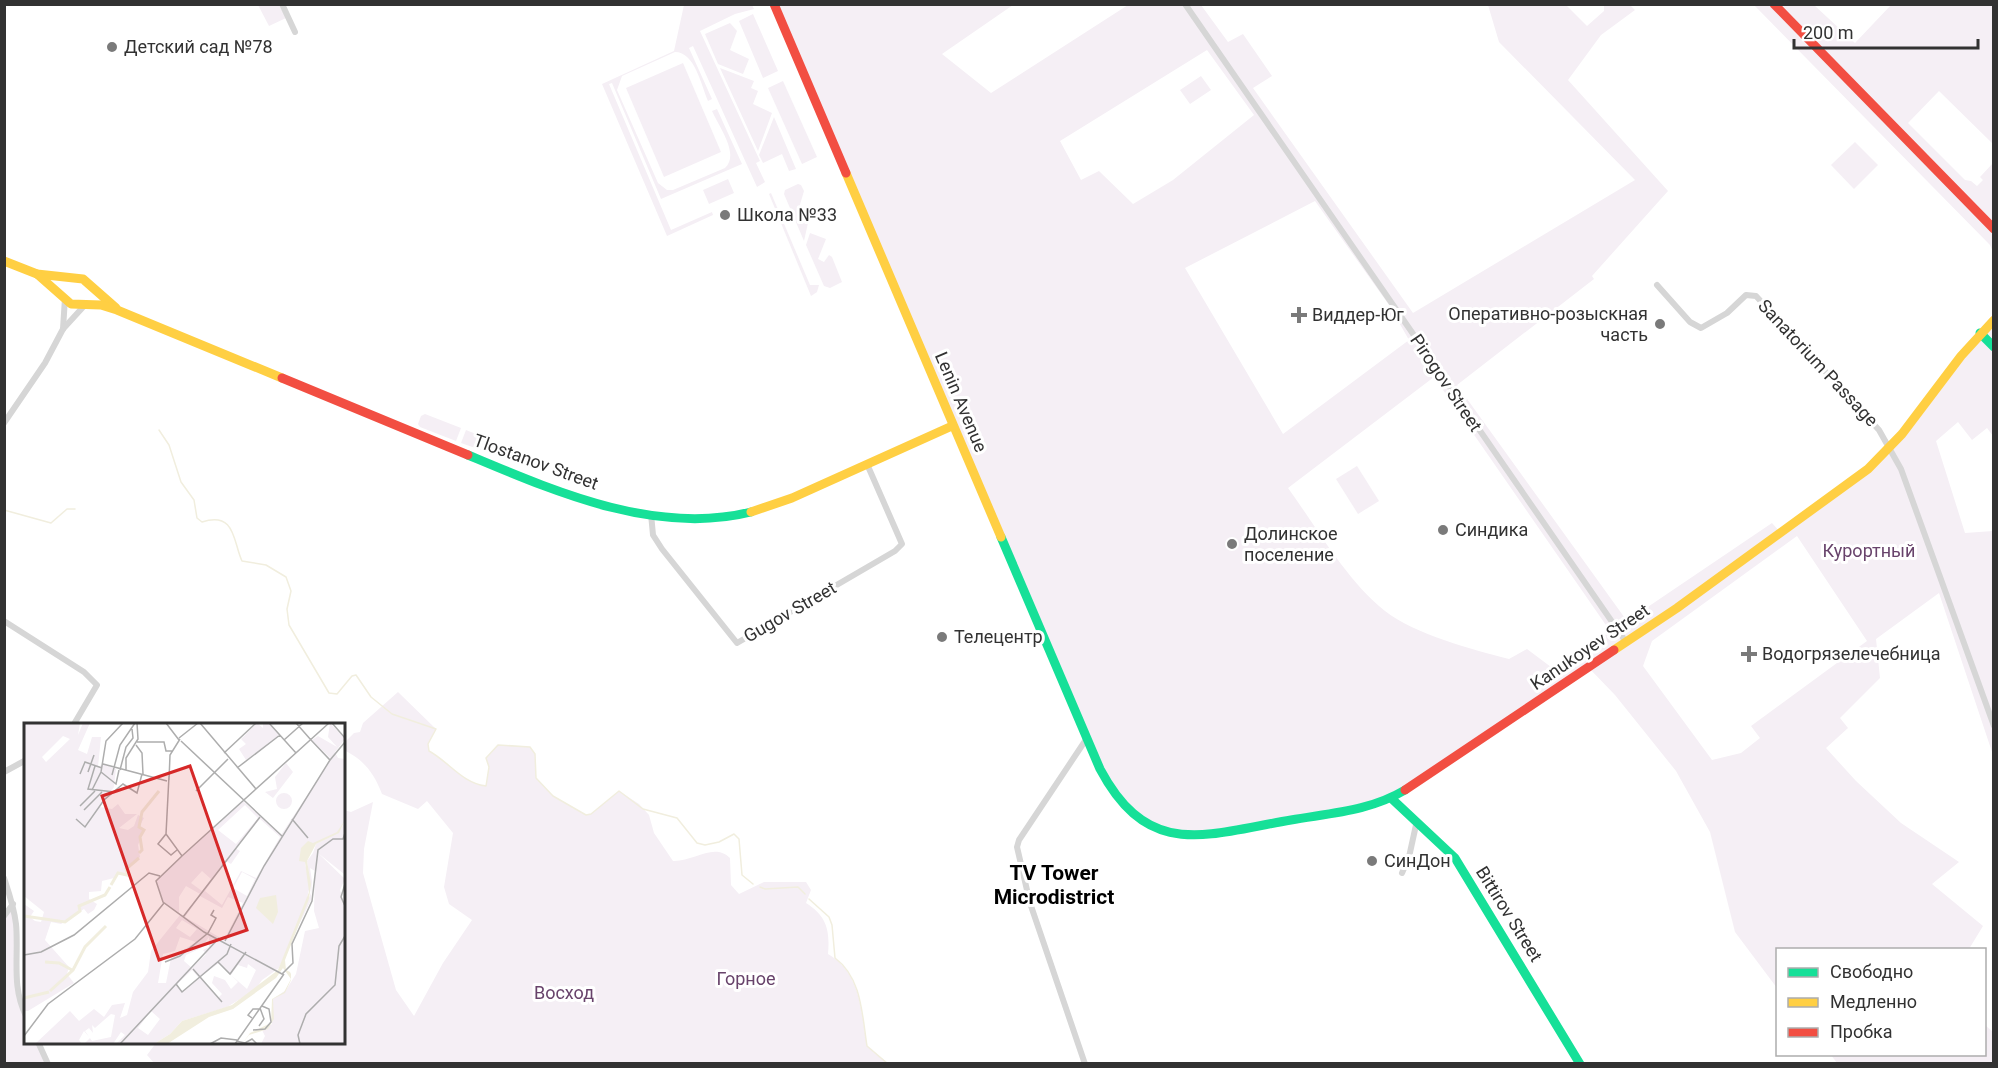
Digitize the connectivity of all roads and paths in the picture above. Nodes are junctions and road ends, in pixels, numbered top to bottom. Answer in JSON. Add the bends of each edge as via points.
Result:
{"nodes":[{"id":1,"x":282,"y":4,"type":"edge"},
{"id":2,"x":774,"y":4,"type":"edge"},
{"id":3,"x":1185,"y":4,"type":"edge"},
{"id":4,"x":1774,"y":4,"type":"edge"},
{"id":5,"x":295,"y":32,"type":"dead end"},
{"id":6,"x":1994,"y":229,"type":"edge"},
{"id":7,"x":4,"y":261,"type":"edge"},
{"id":8,"x":37,"y":274,"type":"junction"},
{"id":9,"x":70,"y":279,"type":"junction"},
{"id":10,"x":1658,"y":285,"type":"dead end"},
{"id":11,"x":93,"y":289,"type":"junction"},
{"id":12,"x":64,"y":296,"type":"junction"},
{"id":13,"x":86,"y":305,"type":"junction"},
{"id":14,"x":117,"y":310,"type":"junction"},
{"id":15,"x":1994,"y":320,"type":"edge"},
{"id":16,"x":63,"y":329,"type":"junction"},
{"id":17,"x":1980,"y":333,"type":"junction"},
{"id":18,"x":1994,"y":347,"type":"edge"},
{"id":19,"x":4,"y":423,"type":"edge"},
{"id":20,"x":952,"y":426,"type":"junction"},
{"id":21,"x":1889,"y":448,"type":"junction"},
{"id":22,"x":867,"y":464,"type":"junction"},
{"id":23,"x":651,"y":514,"type":"junction"},
{"id":24,"x":4,"y":621,"type":"edge"},
{"id":25,"x":1626,"y":642,"type":"junction"},
{"id":26,"x":75,"y":723,"type":"edge"},
{"id":27,"x":1994,"y":726,"type":"edge"},
{"id":28,"x":1087,"y":738,"type":"junction"},
{"id":29,"x":24,"y":761,"type":"edge"},
{"id":30,"x":4,"y":772,"type":"edge"},
{"id":31,"x":1391,"y":798,"type":"junction"},
{"id":32,"x":1126,"y":808,"type":"joint"},
{"id":33,"x":1416,"y":825,"type":"junction"},
{"id":34,"x":1402,"y":873,"type":"dead end"},
{"id":35,"x":4,"y":878,"type":"edge"},
{"id":36,"x":13,"y":904,"type":"junction"},
{"id":37,"x":4,"y":916,"type":"edge"},
{"id":38,"x":24,"y":1012,"type":"edge"},
{"id":39,"x":39,"y":1044,"type":"edge"},
{"id":40,"x":48,"y":1064,"type":"edge"},
{"id":41,"x":1085,"y":1064,"type":"edge"},
{"id":42,"x":1580,"y":1064,"type":"edge"}],
"edges":[{"from":1,"to":5,"type":"street"},
{"from":2,"to":20,"type":"street","name":"Lenin Avenue"},
{"from":3,"to":25,"type":"street","name":"Pirogov Street"},
{"from":4,"to":6,"type":"street"},
{"from":7,"to":8,"type":"street"},
{"from":8,"to":9,"type":"street"},
{"from":8,"to":12,"type":"street"},
{"from":9,"to":11,"type":"street","via":[[83,279]]},
{"from":9,"to":12,"type":"street","via":[[62,286]]},
{"from":10,"to":21,"type":"street","name":"Sanatorium Passage","via":[[1701,328],[1746,296],[1756,296],[1879,430]]},
{"from":11,"to":13,"type":"street","via":[[94,299]]},
{"from":11,"to":14,"type":"street"},
{"from":12,"to":13,"type":"street","via":[[75,305]]},
{"from":12,"to":16,"type":"street"},
{"from":13,"to":14,"type":"street"},
{"from":13,"to":16,"type":"street"},
{"from":14,"to":23,"type":"street","name":"Tlostanov Street","via":[[529,480],[570,495]]},
{"from":15,"to":17,"type":"street","name":"Kanukoyev Street"},
{"from":16,"to":19,"type":"street"},
{"from":17,"to":18,"type":"street"},
{"from":17,"to":21,"type":"street","name":"Kanukoyev Street"},
{"from":20,"to":22,"type":"street","name":"Tlostanov Street"},
{"from":20,"to":28,"type":"street","name":"Lenin Avenue"},
{"from":21,"to":25,"type":"street","name":"Kanukoyev Street","via":[[1868,469],[1778,536]]},
{"from":21,"to":27,"type":"street","via":[[1901,469]]},
{"from":22,"to":23,"type":"street","name":"Tlostanov Street","via":[[743,514],[693,518]]},
{"from":22,"to":23,"type":"street","name":"Gugov Street","via":[[902,544],[737,643],[662,549],[653,535]]},
{"from":24,"to":26,"type":"street","via":[[84,672],[97,685]]},
{"from":25,"to":31,"type":"street","name":"Kanukoyev Street"},
{"from":28,"to":32,"type":"street","name":"Lenin Avenue","via":[[1109,786]]},
{"from":28,"to":41,"type":"street","via":[[1017,848],[1030,903]]},
{"from":29,"to":30,"type":"street"},
{"from":31,"to":32,"type":"street","name":"Kanukoyev Street","via":[[1353,810],[1206,835],[1166,832]]},
{"from":31,"to":33,"type":"street","name":"Bittirov Street"},
{"from":33,"to":34,"type":"street"},
{"from":33,"to":42,"type":"street","name":"Bittirov Street","via":[[1455,858]]},
{"from":35,"to":36,"type":"street"},
{"from":36,"to":37,"type":"street"},
{"from":36,"to":38,"type":"street","via":[[18,1001]]},
{"from":39,"to":40,"type":"street"}]}
